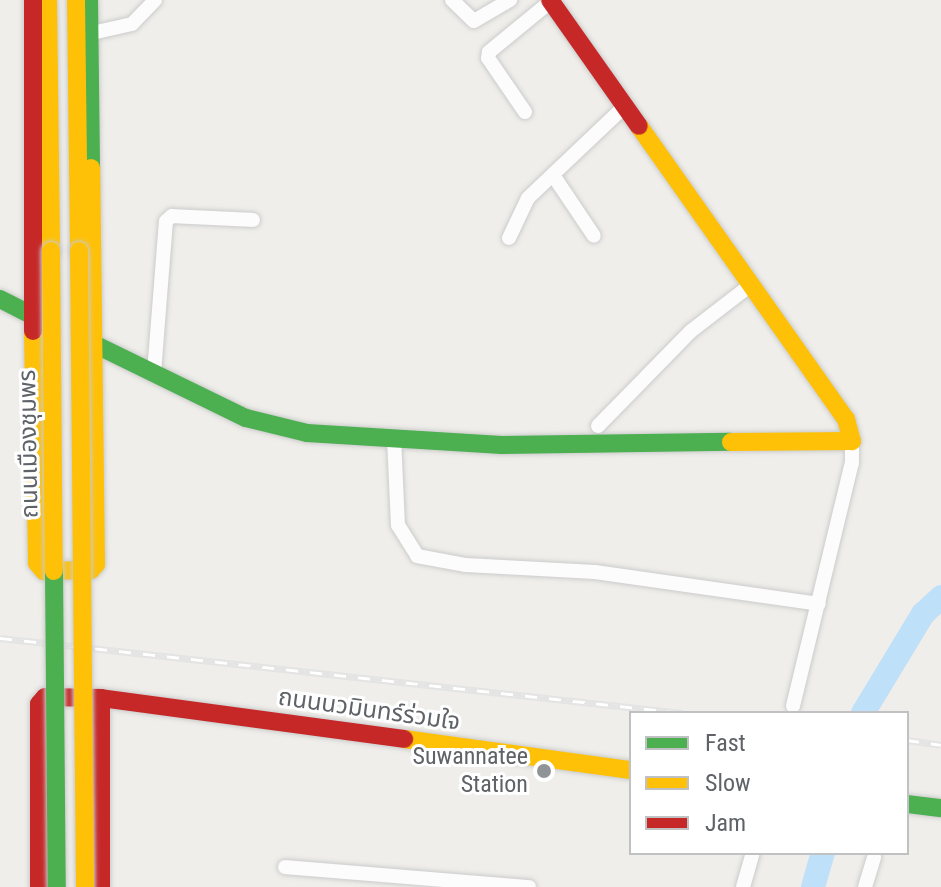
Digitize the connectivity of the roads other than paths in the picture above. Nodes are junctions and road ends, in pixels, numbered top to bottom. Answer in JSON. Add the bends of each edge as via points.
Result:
{"nodes":[{"id":1,"x":33,"y":0,"type":"edge"},
{"id":2,"x":48,"y":0,"type":"edge"},
{"id":3,"x":76,"y":0,"type":"edge"},
{"id":4,"x":89,"y":0,"type":"edge"},
{"id":5,"x":155,"y":0,"type":"edge"},
{"id":6,"x":452,"y":0,"type":"edge"},
{"id":7,"x":510,"y":0,"type":"edge"},
{"id":8,"x":551,"y":1,"type":"edge"},
{"id":9,"x":92,"y":33,"type":"junction"},
{"id":10,"x":626,"y":105,"type":"junction"},
{"id":11,"x":525,"y":112,"type":"dead end"},
{"id":12,"x":553,"y":175,"type":"junction"},
{"id":13,"x":253,"y":220,"type":"dead end"},
{"id":14,"x":594,"y":236,"type":"dead end"},
{"id":15,"x":509,"y":238,"type":"dead end"},
{"id":16,"x":752,"y":284,"type":"junction"},
{"id":17,"x":0,"y":299,"type":"edge"},
{"id":18,"x":31,"y":315,"type":"junction"},
{"id":19,"x":94,"y":344,"type":"junction"},
{"id":20,"x":154,"y":373,"type":"junction"},
{"id":21,"x":598,"y":426,"type":"dead end"},
{"id":22,"x":394,"y":438,"type":"junction"},
{"id":23,"x":852,"y":441,"type":"junction"},
{"id":24,"x":819,"y":604,"type":"junction"},
{"id":25,"x":101,"y":698,"type":"junction"},
{"id":26,"x":793,"y":706,"type":"dead end"},
{"id":27,"x":629,"y":770,"type":"edge"},
{"id":28,"x":909,"y":804,"type":"edge"},
{"id":29,"x":941,"y":808,"type":"edge"},
{"id":30,"x":752,"y":855,"type":"edge"},
{"id":31,"x":874,"y":857,"type":"dead end"},
{"id":32,"x":285,"y":867,"type":"dead end"},
{"id":33,"x":39,"y":887,"type":"edge"},
{"id":34,"x":57,"y":887,"type":"edge"},
{"id":35,"x":85,"y":887,"type":"edge"},
{"id":36,"x":101,"y":887,"type":"edge"},
{"id":37,"x":529,"y":887,"type":"edge"},
{"id":38,"x":743,"y":887,"type":"edge"},
{"id":39,"x":865,"y":887,"type":"edge"}],
"edges":[{"from":1,"to":18,"type":"main road"},
{"from":2,"to":34,"type":"main road","name":"ถนนเมืองชุมพร","bridge":true},
{"from":3,"to":35,"type":"main road","bridge":true},
{"from":4,"to":9,"type":"main road"},
{"from":5,"to":9,"type":"street","via":[[132,24]]},
{"from":6,"to":7,"type":"street","via":[[474,21]]},
{"from":8,"to":10,"type":"main road"},
{"from":8,"to":11,"type":"street","via":[[489,52]]},
{"from":9,"to":19,"type":"main road"},
{"from":10,"to":12,"type":"street"},
{"from":10,"to":16,"type":"main road"},
{"from":12,"to":14,"type":"street"},
{"from":12,"to":15,"type":"street","via":[[528,198]]},
{"from":13,"to":20,"type":"street","via":[[172,216],[166,221]]},
{"from":16,"to":21,"type":"street","via":[[691,331]]},
{"from":16,"to":23,"type":"main road","via":[[846,419]]},
{"from":17,"to":18,"type":"main road"},
{"from":18,"to":19,"type":"main road","via":[[37,563],[44,571],[91,570],[96,564]]},
{"from":19,"to":20,"type":"main road"},
{"from":20,"to":22,"type":"main road","via":[[270,427]]},
{"from":22,"to":23,"type":"main road","via":[[502,445]]},
{"from":22,"to":24,"type":"street","via":[[398,525],[417,556],[466,565],[566,569]]},
{"from":23,"to":24,"type":"street"},
{"from":24,"to":26,"type":"street"},
{"from":25,"to":27,"type":"main road","name":"ถนนนวมินทร์ร่วมใจ"},
{"from":25,"to":33,"type":"main road","name":"ถนนนวมินทร์ร่วมใจ","via":[[45,697],[39,704]]},
{"from":25,"to":36,"type":"main road"},
{"from":28,"to":29,"type":"main road"},
{"from":30,"to":38,"type":"street"},
{"from":31,"to":39,"type":"street"},
{"from":32,"to":37,"type":"street"}]}
